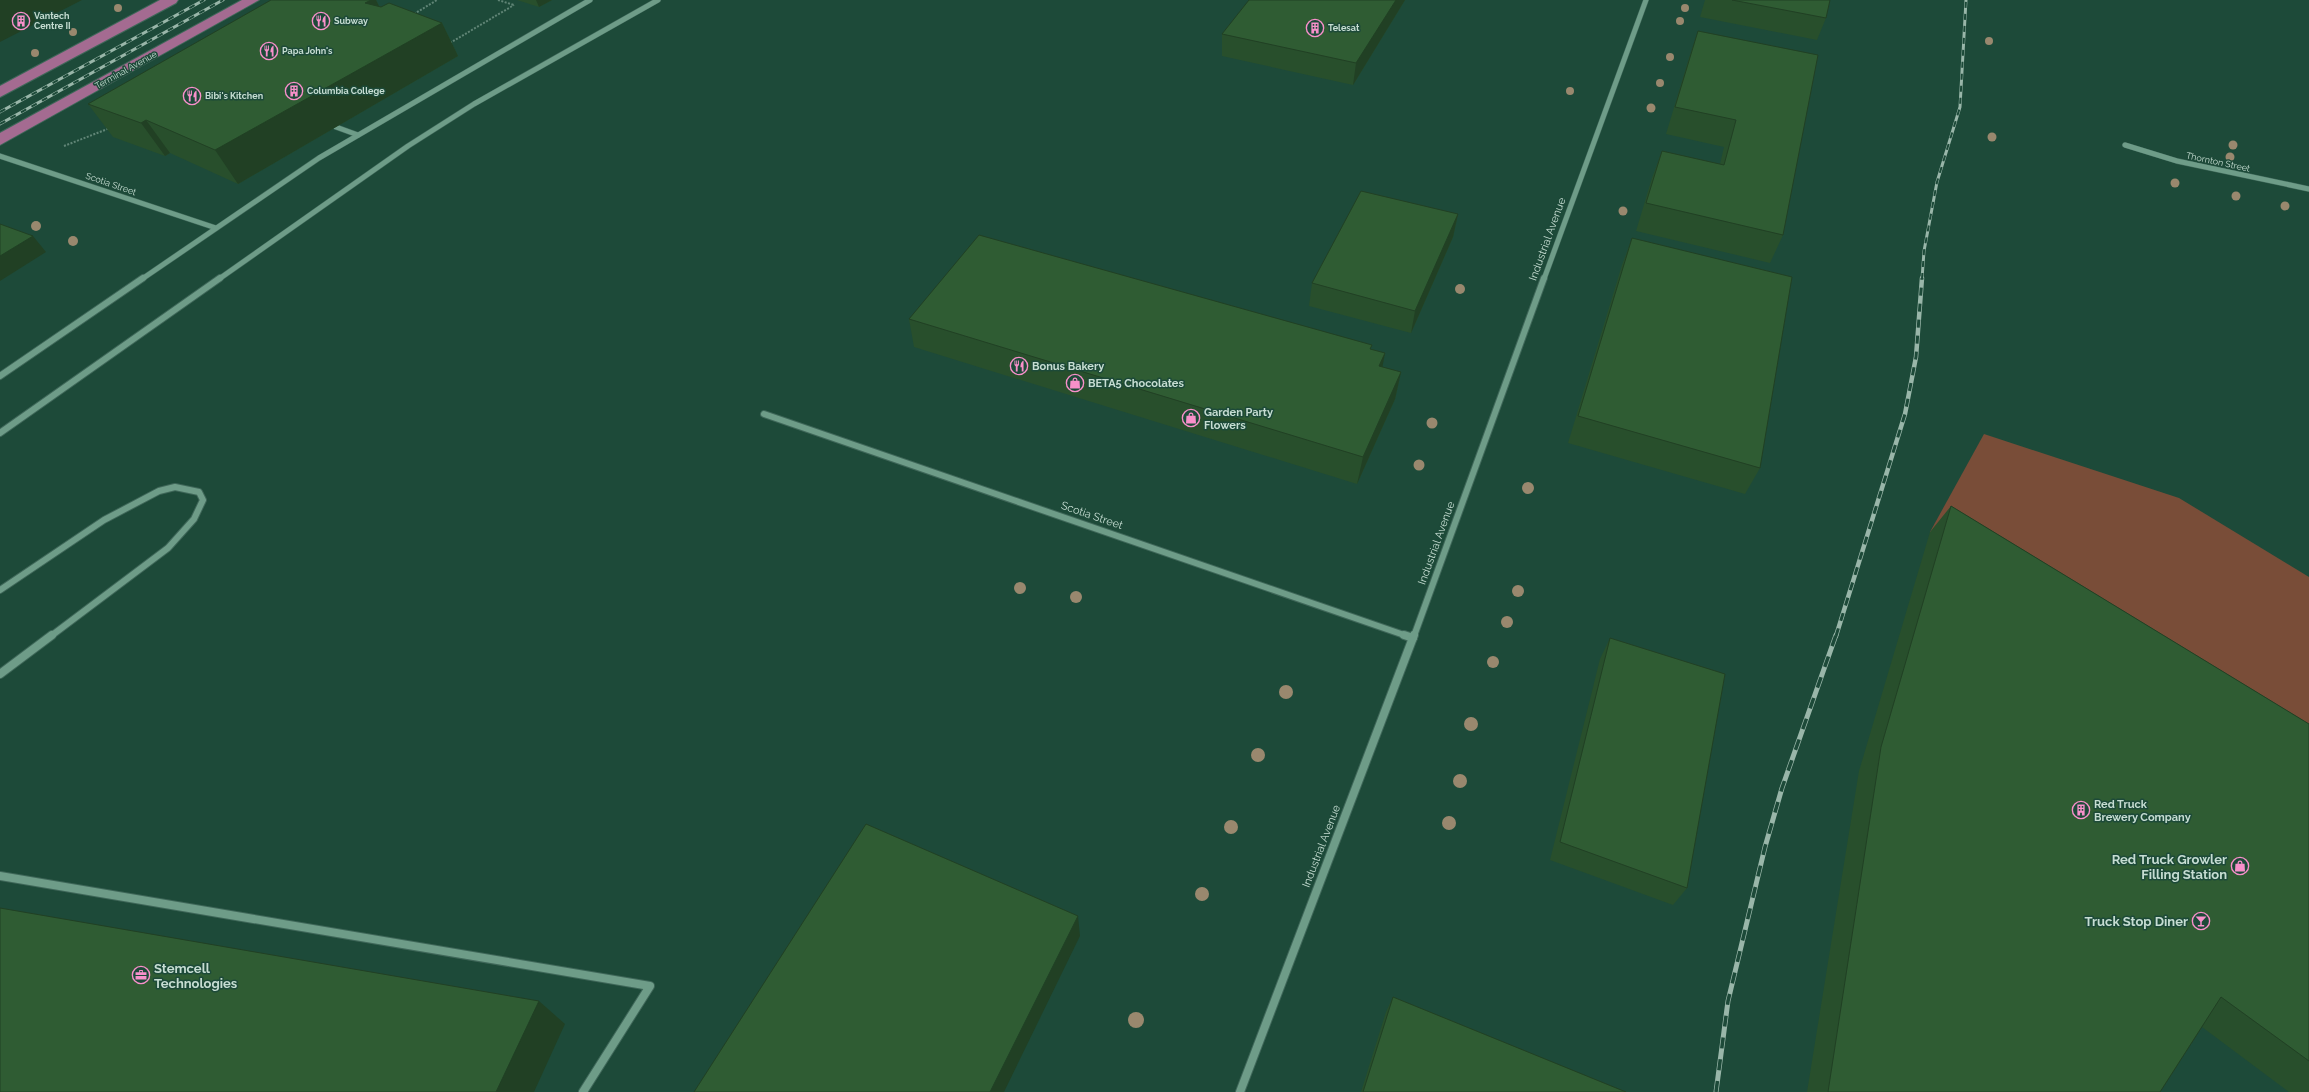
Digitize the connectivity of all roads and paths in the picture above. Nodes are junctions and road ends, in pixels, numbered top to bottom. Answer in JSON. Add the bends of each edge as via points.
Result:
{"nodes":[{"id":1,"x":171,"y":0,"type":"edge"},
{"id":2,"x":252,"y":0,"type":"edge"},
{"id":3,"x":437,"y":0,"type":"edge"},
{"id":4,"x":498,"y":0,"type":"edge"},
{"id":5,"x":590,"y":0,"type":"edge"},
{"id":6,"x":658,"y":0,"type":"edge"},
{"id":7,"x":1646,"y":0,"type":"edge"},
{"id":8,"x":411,"y":15,"type":"edge"},
{"id":9,"x":445,"y":46,"type":"dead end"},
{"id":10,"x":0,"y":92,"type":"edge"},
{"id":11,"x":113,"y":127,"type":"edge"},
{"id":12,"x":336,"y":127,"type":"edge"},
{"id":13,"x":358,"y":135,"type":"junction"},
{"id":14,"x":0,"y":140,"type":"edge"},
{"id":15,"x":2125,"y":145,"type":"dead end"},
{"id":16,"x":63,"y":147,"type":"dead end"},
{"id":17,"x":0,"y":156,"type":"edge"},
{"id":18,"x":2309,"y":189,"type":"edge"},
{"id":19,"x":216,"y":228,"type":"junction"},
{"id":20,"x":0,"y":376,"type":"edge"},
{"id":21,"x":764,"y":414,"type":"dead end"},
{"id":22,"x":0,"y":433,"type":"edge"},
{"id":23,"x":0,"y":590,"type":"edge"},
{"id":24,"x":1413,"y":638,"type":"junction"},
{"id":25,"x":0,"y":674,"type":"edge"},
{"id":26,"x":0,"y":876,"type":"edge"},
{"id":27,"x":582,"y":1092,"type":"edge"},
{"id":28,"x":1240,"y":1092,"type":"edge"}],
"edges":[{"from":1,"to":10,"type":"main road"},
{"from":2,"to":14,"type":"main road","name":"Terminal Avenue"},
{"from":3,"to":8,"type":"path"},
{"from":4,"to":9,"type":"path","via":[[514,5]]},
{"from":5,"to":13,"type":"street"},
{"from":6,"to":22,"type":"street","via":[[474,104],[408,146]]},
{"from":7,"to":24,"type":"street","name":"Industrial Avenue"},
{"from":11,"to":16,"type":"path"},
{"from":12,"to":13,"type":"street"},
{"from":13,"to":19,"type":"street","via":[[319,158]]},
{"from":15,"to":18,"type":"street","name":"Thornton Street","via":[[2177,161]]},
{"from":17,"to":19,"type":"street","name":"Scotia Street"},
{"from":19,"to":20,"type":"street"},
{"from":21,"to":24,"type":"street","name":"Scotia Street"},
{"from":23,"to":25,"type":"street","via":[[104,520],[159,491],[187,488],[199,492],[203,500],[194,519],[168,548]]},
{"from":24,"to":28,"type":"street","name":"Industrial Avenue"},
{"from":26,"to":27,"type":"street","via":[[650,986]]}]}
